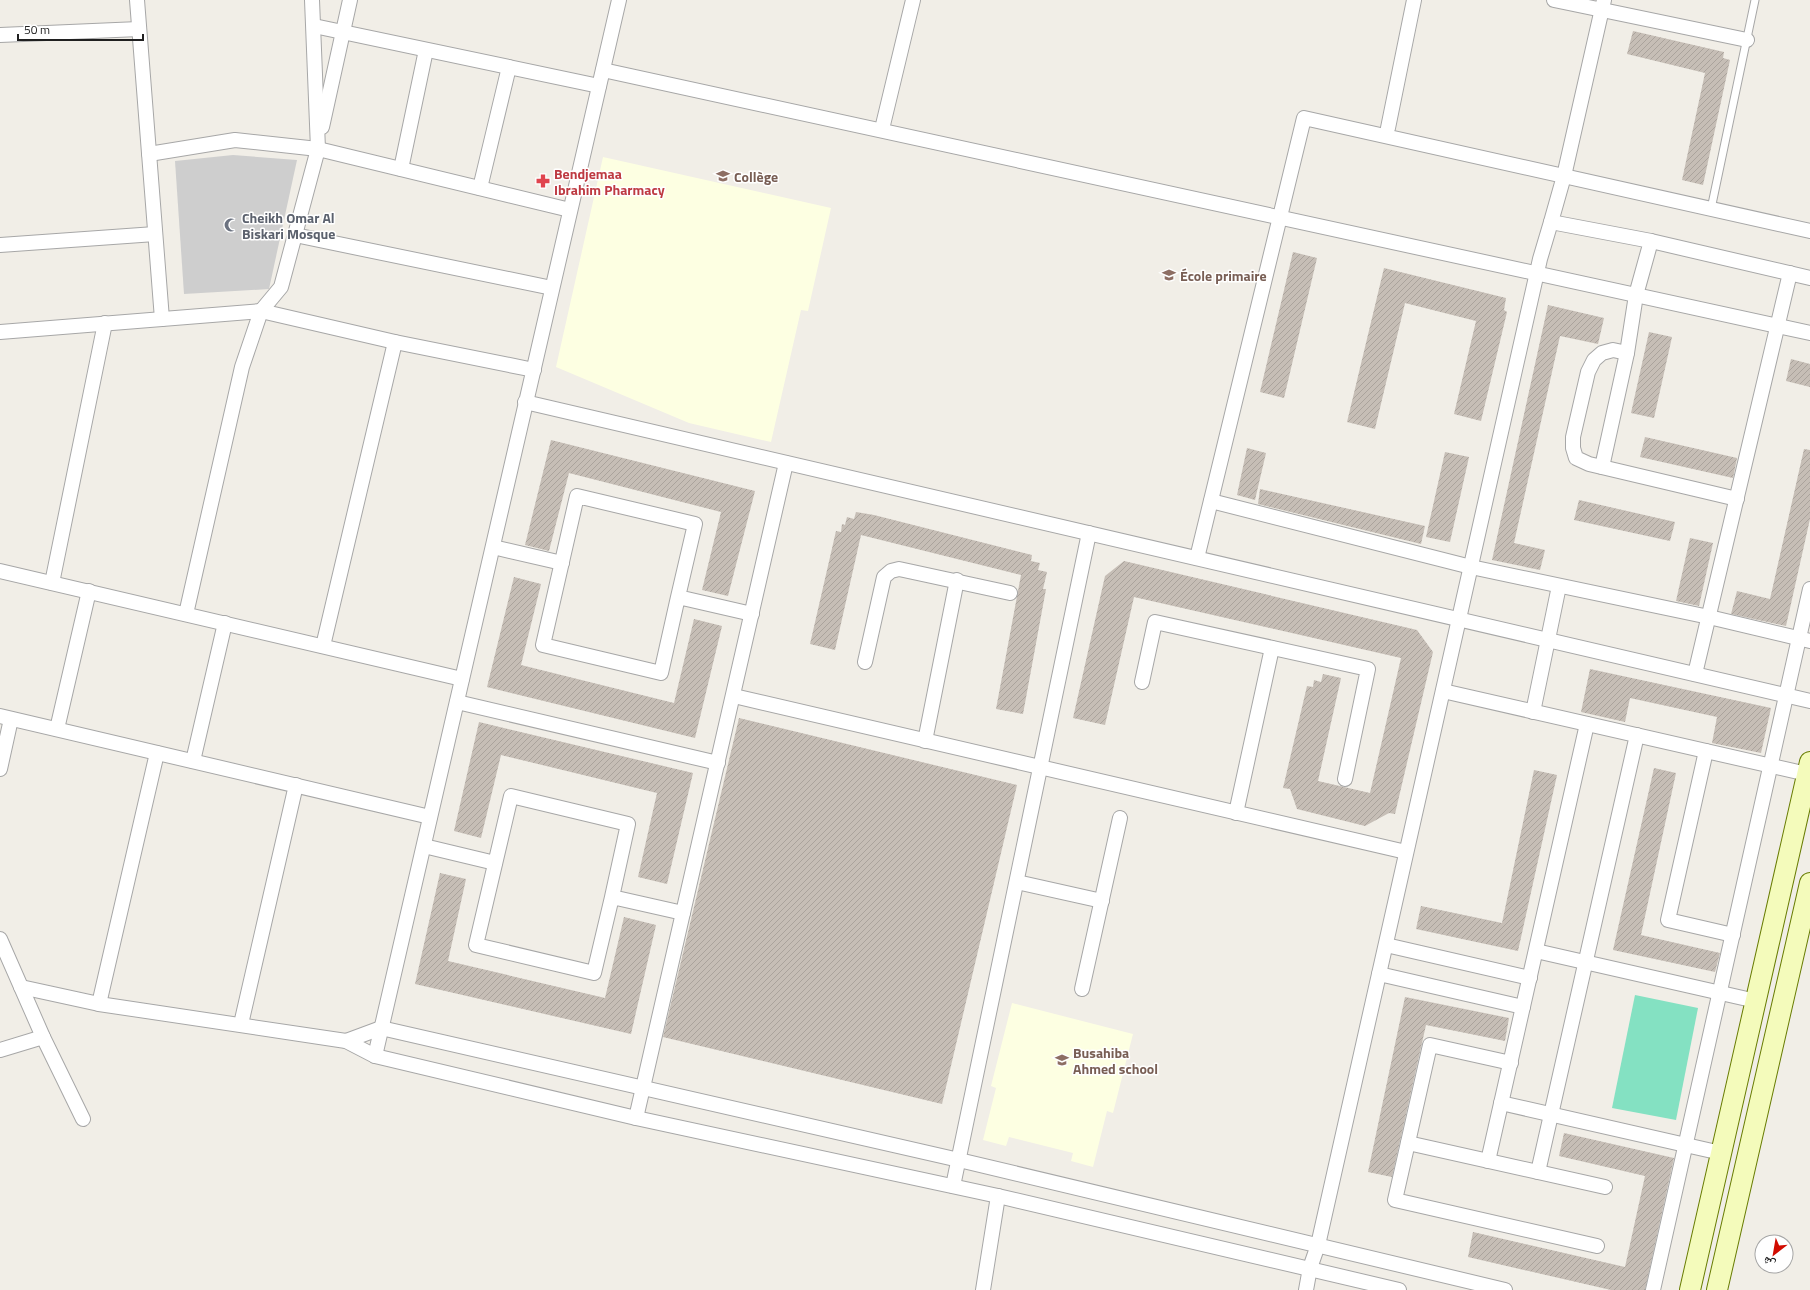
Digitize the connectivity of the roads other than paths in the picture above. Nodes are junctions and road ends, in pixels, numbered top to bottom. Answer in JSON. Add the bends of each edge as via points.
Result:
{"nodes":[{"id":1,"x":137,"y":0,"type":"edge"},
{"id":2,"x":312,"y":0,"type":"edge"},
{"id":3,"x":350,"y":0,"type":"edge"},
{"id":4,"x":619,"y":0,"type":"edge"},
{"id":5,"x":913,"y":0,"type":"edge"},
{"id":6,"x":1414,"y":0,"type":"edge"},
{"id":7,"x":1554,"y":0,"type":"edge"},
{"id":8,"x":1756,"y":0,"type":"edge"},
{"id":9,"x":1603,"y":5,"type":"edge"},
{"id":10,"x":314,"y":26,"type":"junction"},
{"id":11,"x":139,"y":29,"type":"junction"},
{"id":12,"x":342,"y":32,"type":"junction"},
{"id":13,"x":0,"y":35,"type":"edge"},
{"id":14,"x":1747,"y":40,"type":"junction"},
{"id":15,"x":426,"y":50,"type":"junction"},
{"id":16,"x":509,"y":67,"type":"junction"},
{"id":17,"x":603,"y":70,"type":"junction"},
{"id":18,"x":599,"y":86,"type":"junction"},
{"id":19,"x":1388,"y":128,"type":"dead end"},
{"id":20,"x":882,"y":129,"type":"junction"},
{"id":21,"x":318,"y":149,"type":"junction"},
{"id":22,"x":149,"y":154,"type":"junction"},
{"id":23,"x":400,"y":169,"type":"junction"},
{"id":24,"x":1564,"y":176,"type":"junction"},
{"id":25,"x":480,"y":188,"type":"junction"},
{"id":26,"x":1711,"y":209,"type":"junction"},
{"id":27,"x":570,"y":210,"type":"junction"},
{"id":28,"x":1280,"y":217,"type":"junction"},
{"id":29,"x":1551,"y":222,"type":"junction"},
{"id":30,"x":1810,"y":231,"type":"edge"},
{"id":31,"x":155,"y":234,"type":"junction"},
{"id":32,"x":294,"y":235,"type":"junction"},
{"id":33,"x":1651,"y":241,"type":"junction"},
{"id":34,"x":0,"y":245,"type":"edge"},
{"id":35,"x":1537,"y":273,"type":"junction"},
{"id":36,"x":1790,"y":273,"type":"junction"},
{"id":37,"x":1810,"y":278,"type":"edge"},
{"id":38,"x":552,"y":288,"type":"junction"},
{"id":39,"x":1636,"y":295,"type":"junction"},
{"id":40,"x":262,"y":311,"type":"junction"},
{"id":41,"x":162,"y":319,"type":"junction"},
{"id":42,"x":105,"y":323,"type":"junction"},
{"id":43,"x":1778,"y":326,"type":"junction"},
{"id":44,"x":0,"y":332,"type":"edge"},
{"id":45,"x":1810,"y":332,"type":"edge"},
{"id":46,"x":396,"y":342,"type":"junction"},
{"id":47,"x":1627,"y":353,"type":"junction"},
{"id":48,"x":534,"y":370,"type":"junction"},
{"id":49,"x":525,"y":402,"type":"junction"},
{"id":50,"x":786,"y":463,"type":"junction"},
{"id":51,"x":1602,"y":466,"type":"junction"},
{"id":52,"x":1737,"y":499,"type":"junction"},
{"id":53,"x":1211,"y":501,"type":"junction"},
{"id":54,"x":1089,"y":533,"type":"junction"},
{"id":55,"x":493,"y":547,"type":"junction"},
{"id":56,"x":1197,"y":558,"type":"junction"},
{"id":57,"x":562,"y":563,"type":"junction"},
{"id":58,"x":1471,"y":567,"type":"junction"},
{"id":59,"x":0,"y":570,"type":"edge"},
{"id":60,"x":957,"y":580,"type":"junction"},
{"id":61,"x":52,"y":583,"type":"junction"},
{"id":62,"x":1559,"y":586,"type":"junction"},
{"id":63,"x":1810,"y":590,"type":"edge"},
{"id":64,"x":89,"y":591,"type":"junction"},
{"id":65,"x":1010,"y":593,"type":"dead end"},
{"id":66,"x":678,"y":597,"type":"junction"},
{"id":67,"x":186,"y":614,"type":"junction"},
{"id":68,"x":752,"y":614,"type":"junction"},
{"id":69,"x":1709,"y":617,"type":"junction"},
{"id":70,"x":1458,"y":619,"type":"junction"},
{"id":71,"x":225,"y":623,"type":"junction"},
{"id":72,"x":1548,"y":640,"type":"junction"},
{"id":73,"x":1805,"y":640,"type":"edge"},
{"id":74,"x":323,"y":646,"type":"junction"},
{"id":75,"x":1272,"y":648,"type":"junction"},
{"id":76,"x":865,"y":662,"type":"dead end"},
{"id":77,"x":1695,"y":674,"type":"junction"},
{"id":78,"x":462,"y":679,"type":"junction"},
{"id":79,"x":1142,"y":682,"type":"dead end"},
{"id":80,"x":1443,"y":691,"type":"junction"},
{"id":81,"x":1785,"y":695,"type":"junction"},
{"id":82,"x":734,"y":696,"type":"junction"},
{"id":83,"x":1810,"y":701,"type":"edge"},
{"id":84,"x":457,"y":702,"type":"junction"},
{"id":85,"x":1534,"y":712,"type":"junction"},
{"id":86,"x":6,"y":717,"type":"edge"},
{"id":87,"x":1587,"y":724,"type":"junction"},
{"id":88,"x":57,"y":729,"type":"junction"},
{"id":89,"x":1637,"y":735,"type":"junction"},
{"id":90,"x":925,"y":741,"type":"junction"},
{"id":91,"x":1706,"y":751,"type":"junction"},
{"id":92,"x":157,"y":752,"type":"junction"},
{"id":93,"x":193,"y":761,"type":"junction"},
{"id":94,"x":718,"y":763,"type":"junction"},
{"id":95,"x":1771,"y":766,"type":"junction"},
{"id":96,"x":1041,"y":767,"type":"junction"},
{"id":97,"x":1809,"y":768,"type":"edge"},
{"id":98,"x":0,"y":769,"type":"edge"},
{"id":99,"x":1344,"y":779,"type":"dead end"},
{"id":100,"x":296,"y":785,"type":"junction"},
{"id":101,"x":1236,"y":813,"type":"junction"},
{"id":102,"x":430,"y":817,"type":"junction"},
{"id":103,"x":1120,"y":818,"type":"dead end"},
{"id":104,"x":424,"y":846,"type":"junction"},
{"id":105,"x":1406,"y":852,"type":"junction"},
{"id":106,"x":495,"y":863,"type":"junction"},
{"id":107,"x":1017,"y":882,"type":"junction"},
{"id":108,"x":1810,"y":883,"type":"edge"},
{"id":109,"x":612,"y":897,"type":"junction"},
{"id":110,"x":1102,"y":901,"type":"junction"},
{"id":111,"x":684,"y":913,"type":"junction"},
{"id":112,"x":1733,"y":935,"type":"junction"},
{"id":113,"x":0,"y":939,"type":"edge"},
{"id":114,"x":1386,"y":945,"type":"junction"},
{"id":115,"x":1536,"y":951,"type":"junction"},
{"id":116,"x":1586,"y":962,"type":"junction"},
{"id":117,"x":1379,"y":974,"type":"junction"},
{"id":118,"x":1530,"y":978,"type":"junction"},
{"id":119,"x":21,"y":987,"type":"junction"},
{"id":120,"x":1082,"y":989,"type":"dead end"},
{"id":121,"x":1720,"y":993,"type":"junction"},
{"id":122,"x":1756,"y":1001,"type":"junction"},
{"id":123,"x":99,"y":1004,"type":"junction"},
{"id":124,"x":1523,"y":1007,"type":"junction"},
{"id":125,"x":241,"y":1024,"type":"junction"},
{"id":126,"x":382,"y":1028,"type":"junction"},
{"id":127,"x":43,"y":1037,"type":"junction"},
{"id":128,"x":346,"y":1041,"type":"junction"},
{"id":129,"x":0,"y":1050,"type":"edge"},
{"id":130,"x":375,"y":1056,"type":"junction"},
{"id":131,"x":1511,"y":1063,"type":"junction"},
{"id":132,"x":643,"y":1088,"type":"junction"},
{"id":133,"x":1502,"y":1103,"type":"junction"},
{"id":134,"x":1551,"y":1115,"type":"junction"},
{"id":135,"x":636,"y":1118,"type":"junction"},
{"id":136,"x":82,"y":1119,"type":"dead end"},
{"id":137,"x":1408,"y":1143,"type":"junction"},
{"id":138,"x":1686,"y":1145,"type":"junction"},
{"id":139,"x":1721,"y":1153,"type":"junction"},
{"id":140,"x":959,"y":1160,"type":"junction"},
{"id":141,"x":1488,"y":1161,"type":"junction"},
{"id":142,"x":1538,"y":1172,"type":"junction"},
{"id":143,"x":954,"y":1186,"type":"junction"},
{"id":144,"x":1605,"y":1187,"type":"dead end"},
{"id":145,"x":998,"y":1196,"type":"junction"},
{"id":146,"x":1318,"y":1245,"type":"junction"},
{"id":147,"x":1597,"y":1246,"type":"dead end"},
{"id":148,"x":1310,"y":1268,"type":"junction"},
{"id":149,"x":983,"y":1290,"type":"edge"},
{"id":150,"x":1306,"y":1290,"type":"edge"},
{"id":151,"x":1399,"y":1290,"type":"edge"},
{"id":152,"x":1505,"y":1290,"type":"edge"},
{"id":153,"x":1653,"y":1290,"type":"edge"},
{"id":154,"x":1690,"y":1290,"type":"edge"},
{"id":155,"x":1717,"y":1290,"type":"edge"}],
"edges":[{"from":1,"to":11,"type":"street"},
{"from":2,"to":10,"type":"street"},
{"from":3,"to":12,"type":"street"},
{"from":4,"to":17,"type":"street"},
{"from":5,"to":20,"type":"street"},
{"from":6,"to":19,"type":"street"},
{"from":7,"to":9,"type":"street"},
{"from":8,"to":14,"type":"lane"},
{"from":9,"to":14,"type":"street"},
{"from":9,"to":24,"type":"street"},
{"from":10,"to":12,"type":"street"},
{"from":10,"to":21,"type":"street"},
{"from":11,"to":13,"type":"street"},
{"from":11,"to":22,"type":"street"},
{"from":12,"to":15,"type":"street"},
{"from":12,"to":21,"type":"street"},
{"from":14,"to":26,"type":"lane"},
{"from":15,"to":16,"type":"street"},
{"from":15,"to":23,"type":"street"},
{"from":16,"to":18,"type":"street"},
{"from":16,"to":25,"type":"street"},
{"from":17,"to":18,"type":"street"},
{"from":17,"to":20,"type":"street"},
{"from":18,"to":27,"type":"street"},
{"from":20,"to":28,"type":"street"},
{"from":21,"to":22,"type":"street","via":[[235,140]]},
{"from":21,"to":23,"type":"street"},
{"from":21,"to":32,"type":"street"},
{"from":22,"to":31,"type":"street"},
{"from":23,"to":25,"type":"street"},
{"from":24,"to":26,"type":"street"},
{"from":24,"to":28,"type":"street","via":[[1304,118]]},
{"from":24,"to":29,"type":"street"},
{"from":25,"to":27,"type":"street"},
{"from":26,"to":30,"type":"street"},
{"from":27,"to":38,"type":"street"},
{"from":28,"to":35,"type":"street"},
{"from":28,"to":53,"type":"street"},
{"from":29,"to":33,"type":"street"},
{"from":29,"to":35,"type":"street"},
{"from":31,"to":34,"type":"street"},
{"from":31,"to":41,"type":"street"},
{"from":32,"to":38,"type":"street"},
{"from":32,"to":40,"type":"street","via":[[281,287]]},
{"from":33,"to":36,"type":"street"},
{"from":33,"to":39,"type":"street"},
{"from":35,"to":39,"type":"street"},
{"from":35,"to":58,"type":"street"},
{"from":36,"to":37,"type":"street"},
{"from":36,"to":43,"type":"street"},
{"from":38,"to":48,"type":"street"},
{"from":39,"to":43,"type":"street"},
{"from":39,"to":47,"type":"street"},
{"from":40,"to":41,"type":"street"},
{"from":40,"to":46,"type":"street"},
{"from":40,"to":67,"type":"street","via":[[242,368]]},
{"from":41,"to":42,"type":"street"},
{"from":42,"to":44,"type":"street"},
{"from":42,"to":61,"type":"street"},
{"from":43,"to":45,"type":"street"},
{"from":43,"to":52,"type":"street"},
{"from":46,"to":48,"type":"street"},
{"from":46,"to":74,"type":"street"},
{"from":47,"to":51,"type":"street"},
{"from":47,"to":51,"type":"street","via":[[1613,350],[1602,353],[1594,360],[1588,372],[1573,437],[1576,458],[1588,464]]},
{"from":48,"to":49,"type":"street"},
{"from":49,"to":50,"type":"street"},
{"from":49,"to":55,"type":"street"},
{"from":50,"to":54,"type":"street"},
{"from":50,"to":68,"type":"street"},
{"from":51,"to":52,"type":"street"},
{"from":52,"to":69,"type":"street"},
{"from":53,"to":56,"type":"street"},
{"from":53,"to":58,"type":"street"},
{"from":54,"to":56,"type":"street"},
{"from":54,"to":96,"type":"street"},
{"from":55,"to":57,"type":"street"},
{"from":55,"to":78,"type":"street"},
{"from":56,"to":70,"type":"street"},
{"from":57,"to":66,"type":"street","via":[[577,496],[695,524]]},
{"from":57,"to":66,"type":"street","via":[[543,646],[661,673]]},
{"from":58,"to":62,"type":"street"},
{"from":58,"to":70,"type":"street"},
{"from":59,"to":61,"type":"street"},
{"from":60,"to":65,"type":"street"},
{"from":60,"to":76,"type":"street","via":[[899,569],[884,578]]},
{"from":60,"to":90,"type":"street"},
{"from":61,"to":64,"type":"street"},
{"from":62,"to":69,"type":"street"},
{"from":62,"to":72,"type":"street"},
{"from":63,"to":73,"type":"street"},
{"from":64,"to":67,"type":"street"},
{"from":64,"to":88,"type":"street"},
{"from":66,"to":68,"type":"street"},
{"from":67,"to":71,"type":"street"},
{"from":68,"to":82,"type":"street"},
{"from":69,"to":73,"type":"street"},
{"from":69,"to":77,"type":"street"},
{"from":70,"to":72,"type":"street"},
{"from":70,"to":80,"type":"street"},
{"from":71,"to":74,"type":"street"},
{"from":71,"to":93,"type":"street"},
{"from":72,"to":77,"type":"street"},
{"from":72,"to":85,"type":"street"},
{"from":73,"to":81,"type":"street"},
{"from":74,"to":78,"type":"street"},
{"from":75,"to":79,"type":"street","via":[[1155,622]]},
{"from":75,"to":99,"type":"street","via":[[1368,669]]},
{"from":75,"to":101,"type":"street"},
{"from":77,"to":81,"type":"street"},
{"from":78,"to":84,"type":"street"},
{"from":80,"to":85,"type":"street"},
{"from":80,"to":105,"type":"street"},
{"from":81,"to":83,"type":"street"},
{"from":81,"to":95,"type":"street"},
{"from":82,"to":90,"type":"street"},
{"from":82,"to":94,"type":"street"},
{"from":84,"to":94,"type":"street"},
{"from":84,"to":102,"type":"street"},
{"from":85,"to":87,"type":"street"},
{"from":86,"to":88,"type":"street"},
{"from":86,"to":98,"type":"street"},
{"from":87,"to":89,"type":"street"},
{"from":87,"to":115,"type":"street"},
{"from":88,"to":92,"type":"street"},
{"from":89,"to":91,"type":"street"},
{"from":89,"to":116,"type":"street"},
{"from":90,"to":96,"type":"street"},
{"from":91,"to":95,"type":"street"},
{"from":91,"to":112,"type":"street","via":[[1668,920]]},
{"from":92,"to":93,"type":"street"},
{"from":92,"to":123,"type":"street"},
{"from":93,"to":100,"type":"street"},
{"from":94,"to":111,"type":"street"},
{"from":95,"to":97,"type":"street"},
{"from":95,"to":112,"type":"street"},
{"from":96,"to":101,"type":"street"},
{"from":96,"to":107,"type":"street"},
{"from":97,"to":122,"type":"main road"},
{"from":100,"to":102,"type":"street"},
{"from":100,"to":125,"type":"street"},
{"from":101,"to":105,"type":"street"},
{"from":102,"to":104,"type":"street"},
{"from":103,"to":110,"type":"street"},
{"from":104,"to":106,"type":"street"},
{"from":104,"to":126,"type":"street"},
{"from":105,"to":114,"type":"street"},
{"from":106,"to":109,"type":"street","via":[[510,796],[628,824]]},
{"from":106,"to":109,"type":"street","via":[[476,945],[594,973]]},
{"from":107,"to":110,"type":"street"},
{"from":107,"to":140,"type":"street"},
{"from":108,"to":155,"type":"main road"},
{"from":109,"to":111,"type":"street"},
{"from":110,"to":120,"type":"street"},
{"from":111,"to":132,"type":"street"},
{"from":112,"to":121,"type":"street"},
{"from":113,"to":119,"type":"street"},
{"from":114,"to":117,"type":"street"},
{"from":114,"to":118,"type":"street"},
{"from":115,"to":116,"type":"street"},
{"from":115,"to":118,"type":"street"},
{"from":116,"to":121,"type":"street"},
{"from":116,"to":134,"type":"street"},
{"from":117,"to":124,"type":"street"},
{"from":117,"to":146,"type":"street"},
{"from":118,"to":124,"type":"street"},
{"from":119,"to":123,"type":"street"},
{"from":119,"to":127,"type":"street"},
{"from":121,"to":122,"type":"street"},
{"from":121,"to":138,"type":"street"},
{"from":122,"to":139,"type":"main road"},
{"from":123,"to":125,"type":"street"},
{"from":124,"to":131,"type":"street"},
{"from":125,"to":128,"type":"street"},
{"from":126,"to":128,"type":"street"},
{"from":126,"to":130,"type":"street"},
{"from":126,"to":132,"type":"street"},
{"from":127,"to":129,"type":"street"},
{"from":127,"to":136,"type":"street"},
{"from":128,"to":130,"type":"street"},
{"from":130,"to":135,"type":"street"},
{"from":131,"to":133,"type":"street"},
{"from":131,"to":137,"type":"street","via":[[1430,1044]]},
{"from":132,"to":135,"type":"street"},
{"from":132,"to":140,"type":"street"},
{"from":133,"to":134,"type":"street"},
{"from":133,"to":141,"type":"street"},
{"from":134,"to":138,"type":"street"},
{"from":134,"to":142,"type":"street"},
{"from":135,"to":143,"type":"street"},
{"from":137,"to":141,"type":"street"},
{"from":137,"to":147,"type":"street","via":[[1395,1200]]},
{"from":138,"to":139,"type":"street"},
{"from":138,"to":153,"type":"street"},
{"from":139,"to":154,"type":"main road"},
{"from":140,"to":143,"type":"street"},
{"from":140,"to":146,"type":"street"},
{"from":141,"to":142,"type":"street"},
{"from":142,"to":144,"type":"street"},
{"from":143,"to":145,"type":"street"},
{"from":145,"to":148,"type":"street"},
{"from":145,"to":149,"type":"street"},
{"from":146,"to":148,"type":"street"},
{"from":146,"to":152,"type":"street"},
{"from":148,"to":150,"type":"street"},
{"from":148,"to":151,"type":"street"}]}
